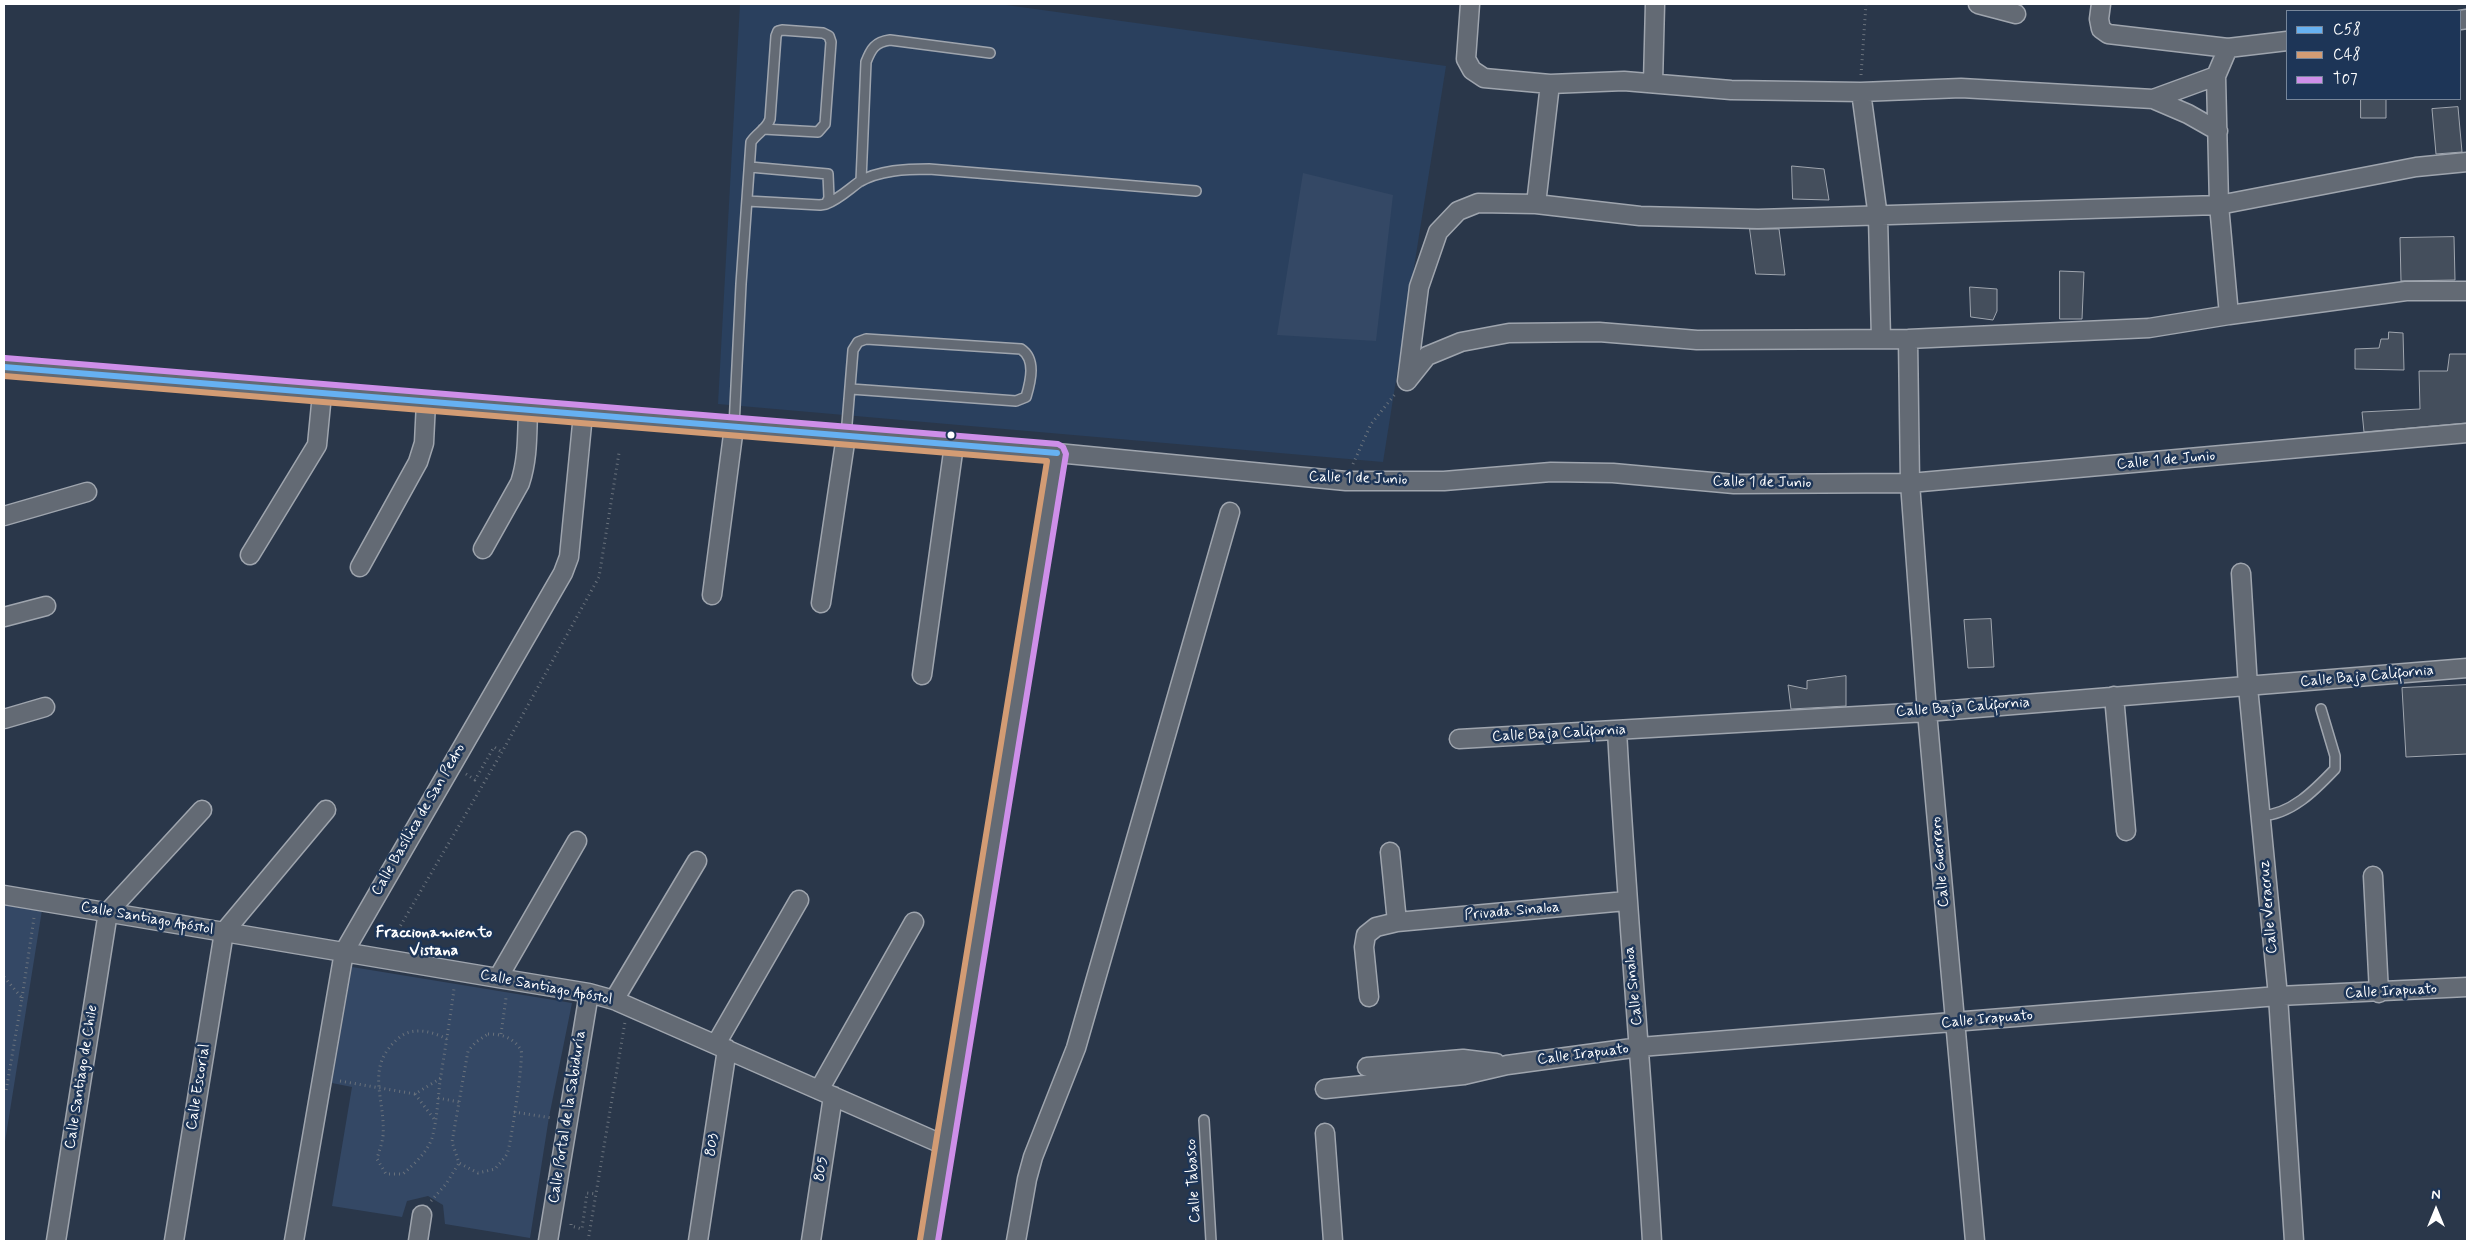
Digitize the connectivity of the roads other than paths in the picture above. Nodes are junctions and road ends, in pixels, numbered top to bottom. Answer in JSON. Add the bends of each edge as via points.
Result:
{"nodes":[{"id":1,"x":1470,"y":4,"type":"edge"},
{"id":2,"x":1655,"y":4,"type":"edge"},
{"id":3,"x":1978,"y":4,"type":"edge"},
{"id":4,"x":2101,"y":4,"type":"edge"},
{"id":5,"x":2016,"y":14,"type":"dead end"},
{"id":6,"x":2286,"y":40,"type":"edge"},
{"id":7,"x":2228,"y":48,"type":"junction"},
{"id":8,"x":990,"y":53,"type":"dead end"},
{"id":9,"x":2216,"y":76,"type":"junction"},
{"id":10,"x":1653,"y":83,"type":"junction"},
{"id":11,"x":1550,"y":84,"type":"junction"},
{"id":12,"x":1861,"y":92,"type":"junction"},
{"id":13,"x":2153,"y":99,"type":"junction"},
{"id":14,"x":763,"y":129,"type":"junction"},
{"id":15,"x":2218,"y":131,"type":"junction"},
{"id":16,"x":2467,"y":162,"type":"edge"},
{"id":17,"x":750,"y":167,"type":"junction"},
{"id":18,"x":861,"y":181,"type":"junction"},
{"id":19,"x":1196,"y":191,"type":"dead end"},
{"id":20,"x":747,"y":201,"type":"junction"},
{"id":21,"x":826,"y":204,"type":"junction"},
{"id":22,"x":1536,"y":204,"type":"junction"},
{"id":23,"x":2219,"y":205,"type":"junction"},
{"id":24,"x":1878,"y":217,"type":"junction"},
{"id":25,"x":2467,"y":291,"type":"edge"},
{"id":26,"x":2229,"y":315,"type":"junction"},
{"id":27,"x":1881,"y":339,"type":"junction"},
{"id":28,"x":1908,"y":339,"type":"junction"},
{"id":29,"x":4,"y":367,"type":"edge"},
{"id":30,"x":851,"y":389,"type":"junction"},
{"id":31,"x":322,"y":394,"type":"junction"},
{"id":32,"x":426,"y":402,"type":"junction"},
{"id":33,"x":528,"y":410,"type":"junction"},
{"id":34,"x":583,"y":414,"type":"junction"},
{"id":35,"x":734,"y":427,"type":"junction"},
{"id":36,"x":2467,"y":433,"type":"edge"},
{"id":37,"x":846,"y":436,"type":"junction"},
{"id":38,"x":954,"y":445,"type":"junction"},
{"id":39,"x":1057,"y":453,"type":"junction"},
{"id":40,"x":1910,"y":483,"type":"junction"},
{"id":41,"x":87,"y":492,"type":"dead end"},
{"id":42,"x":1230,"y":512,"type":"dead end"},
{"id":43,"x":4,"y":516,"type":"edge"},
{"id":44,"x":483,"y":549,"type":"dead end"},
{"id":45,"x":250,"y":555,"type":"dead end"},
{"id":46,"x":360,"y":567,"type":"dead end"},
{"id":47,"x":2241,"y":573,"type":"dead end"},
{"id":48,"x":712,"y":594,"type":"dead end"},
{"id":49,"x":821,"y":603,"type":"dead end"},
{"id":50,"x":46,"y":606,"type":"dead end"},
{"id":51,"x":4,"y":617,"type":"edge"},
{"id":52,"x":2467,"y":668,"type":"edge"},
{"id":53,"x":922,"y":675,"type":"dead end"},
{"id":54,"x":2248,"y":687,"type":"junction"},
{"id":55,"x":2114,"y":696,"type":"junction"},
{"id":56,"x":45,"y":707,"type":"dead end"},
{"id":57,"x":2321,"y":709,"type":"dead end"},
{"id":58,"x":1927,"y":712,"type":"junction"},
{"id":59,"x":4,"y":719,"type":"edge"},
{"id":60,"x":1617,"y":730,"type":"junction"},
{"id":61,"x":1459,"y":739,"type":"dead end"},
{"id":62,"x":202,"y":810,"type":"dead end"},
{"id":63,"x":326,"y":810,"type":"dead end"},
{"id":64,"x":2260,"y":816,"type":"junction"},
{"id":65,"x":2126,"y":831,"type":"dead end"},
{"id":66,"x":577,"y":841,"type":"dead end"},
{"id":67,"x":1390,"y":852,"type":"dead end"},
{"id":68,"x":697,"y":861,"type":"dead end"},
{"id":69,"x":2373,"y":876,"type":"dead end"},
{"id":70,"x":4,"y":895,"type":"edge"},
{"id":71,"x":799,"y":900,"type":"dead end"},
{"id":72,"x":1626,"y":901,"type":"junction"},
{"id":73,"x":108,"y":912,"type":"junction"},
{"id":74,"x":914,"y":922,"type":"dead end"},
{"id":75,"x":1397,"y":922,"type":"junction"},
{"id":76,"x":224,"y":932,"type":"junction"},
{"id":77,"x":344,"y":952,"type":"junction"},
{"id":78,"x":503,"y":979,"type":"junction"},
{"id":79,"x":2467,"y":987,"type":"edge"},
{"id":80,"x":589,"y":993,"type":"junction"},
{"id":81,"x":2379,"y":993,"type":"junction"},
{"id":82,"x":2278,"y":996,"type":"junction"},
{"id":83,"x":1369,"y":997,"type":"dead end"},
{"id":84,"x":621,"y":1004,"type":"junction"},
{"id":85,"x":1956,"y":1022,"type":"junction"},
{"id":86,"x":722,"y":1046,"type":"junction"},
{"id":87,"x":1640,"y":1048,"type":"junction"},
{"id":88,"x":1508,"y":1065,"type":"junction"},
{"id":89,"x":1367,"y":1067,"type":"dead end"},
{"id":90,"x":1325,"y":1089,"type":"dead end"},
{"id":91,"x":826,"y":1093,"type":"junction"},
{"id":92,"x":1204,"y":1120,"type":"dead end"},
{"id":93,"x":1325,"y":1133,"type":"dead end"},
{"id":94,"x":944,"y":1145,"type":"junction"},
{"id":95,"x":422,"y":1216,"type":"road end"},
{"id":96,"x":56,"y":1241,"type":"edge"},
{"id":97,"x":174,"y":1241,"type":"edge"},
{"id":98,"x":294,"y":1241,"type":"edge"},
{"id":99,"x":418,"y":1241,"type":"edge"},
{"id":100,"x":548,"y":1241,"type":"edge"},
{"id":101,"x":698,"y":1241,"type":"edge"},
{"id":102,"x":811,"y":1241,"type":"edge"},
{"id":103,"x":929,"y":1241,"type":"edge"},
{"id":104,"x":1016,"y":1241,"type":"edge"},
{"id":105,"x":1212,"y":1241,"type":"edge"},
{"id":106,"x":1333,"y":1241,"type":"edge"},
{"id":107,"x":1652,"y":1241,"type":"edge"},
{"id":108,"x":1974,"y":1241,"type":"edge"},
{"id":109,"x":2294,"y":1241,"type":"edge"}],
"edges":[{"from":1,"to":11,"type":"street","via":[[1466,59],[1472,70],[1484,78]]},
{"from":2,"to":10,"type":"street"},
{"from":3,"to":5,"type":"street"},
{"from":4,"to":7,"type":"street","via":[[2101,29],[2108,34]]},
{"from":6,"to":7,"type":"street"},
{"from":7,"to":9,"type":"street"},
{"from":8,"to":18,"type":"lane","via":[[890,40],[871,49],[866,62]]},
{"from":9,"to":13,"type":"street"},
{"from":9,"to":15,"type":"street"},
{"from":10,"to":11,"type":"street"},
{"from":10,"to":12,"type":"street","via":[[1731,90]]},
{"from":11,"to":22,"type":"street"},
{"from":12,"to":13,"type":"street","via":[[1961,88]]},
{"from":12,"to":24,"type":"street"},
{"from":13,"to":15,"type":"street"},
{"from":14,"to":14,"type":"lane","via":[[770,119],[778,31],[829,36],[825,124],[822,130]]},
{"from":14,"to":17,"type":"lane","via":[[751,142]]},
{"from":15,"to":23,"type":"street"},
{"from":16,"to":23,"type":"street","via":[[2416,167]]},
{"from":17,"to":20,"type":"lane"},
{"from":17,"to":21,"type":"lane","via":[[828,174],[829,198]]},
{"from":18,"to":19,"type":"lane","via":[[899,170],[929,169]]},
{"from":18,"to":21,"type":"lane"},
{"from":20,"to":21,"type":"lane"},
{"from":20,"to":35,"type":"lane"},
{"from":22,"to":24,"type":"street","via":[[1640,216],[1758,219]]},
{"from":22,"to":27,"type":"street","via":[[1478,203],[1458,211],[1438,232],[1419,287],[1407,381],[1427,356],[1461,342],[1509,333],[1599,332],[1697,340]]},
{"from":23,"to":24,"type":"street"},
{"from":23,"to":26,"type":"street"},
{"from":24,"to":27,"type":"street"},
{"from":25,"to":26,"type":"street","via":[[2406,290]]},
{"from":26,"to":28,"type":"street","via":[[2149,328]]},
{"from":27,"to":28,"type":"street"},
{"from":28,"to":40,"type":"street","name":"Calle Guerrero"},
{"from":29,"to":31,"type":"street","name":"Calle 1 de Junio"},
{"from":30,"to":30,"type":"lane","via":[[853,350],[858,342],[866,339],[1021,349],[1029,354],[1031,362],[1026,397],[1016,401]]},
{"from":30,"to":37,"type":"lane"},
{"from":31,"to":32,"type":"street","name":"Calle 1 de Junio"},
{"from":31,"to":45,"type":"street","via":[[317,445]]},
{"from":32,"to":33,"type":"street","name":"Calle 1 de Junio"},
{"from":32,"to":46,"type":"street","via":[[424,442],[418,462]]},
{"from":33,"to":34,"type":"street","name":"Calle 1 de Junio"},
{"from":33,"to":44,"type":"street","via":[[524,472]]},
{"from":34,"to":35,"type":"street","name":"Calle 1 de Junio"},
{"from":34,"to":77,"type":"street","name":"Calle Basílica de San Pedro","via":[[569,558],[563,573]]},
{"from":35,"to":37,"type":"street","name":"Calle 1 de Junio"},
{"from":35,"to":48,"type":"street"},
{"from":36,"to":40,"type":"street","name":"Calle 1 de Junio"},
{"from":37,"to":38,"type":"street","name":"Calle 1 de Junio"},
{"from":37,"to":49,"type":"street"},
{"from":38,"to":39,"type":"street","name":"Calle 1 de Junio"},
{"from":38,"to":53,"type":"street"},
{"from":39,"to":40,"type":"street","name":"Calle 1 de Junio","via":[[1346,481],[1444,480],[1551,472],[1613,473],[1734,484]]},
{"from":39,"to":94,"type":"street"},
{"from":40,"to":58,"type":"street","name":"Calle Guerrero"},
{"from":41,"to":43,"type":"street"},
{"from":42,"to":104,"type":"street","via":[[1076,1048],[1026,1179]]},
{"from":47,"to":54,"type":"street","name":"Calle Veracruz"},
{"from":50,"to":51,"type":"street"},
{"from":52,"to":54,"type":"street","name":"Calle Baja California"},
{"from":54,"to":55,"type":"street","name":"Calle Baja California"},
{"from":54,"to":64,"type":"street","name":"Calle Veracruz"},
{"from":55,"to":58,"type":"street","name":"Calle Baja California"},
{"from":55,"to":65,"type":"street"},
{"from":56,"to":59,"type":"street"},
{"from":57,"to":64,"type":"lane","via":[[2335,756],[2335,768],[2309,796]]},
{"from":58,"to":60,"type":"street","name":"Calle Baja California"},
{"from":58,"to":85,"type":"street","name":"Calle Guerrero"},
{"from":60,"to":61,"type":"street","name":"Calle Baja California"},
{"from":60,"to":72,"type":"street","name":"Calle Sinaloa"},
{"from":62,"to":73,"type":"street"},
{"from":63,"to":76,"type":"street"},
{"from":64,"to":82,"type":"street","name":"Calle Veracruz"},
{"from":66,"to":78,"type":"street"},
{"from":67,"to":75,"type":"street"},
{"from":68,"to":84,"type":"street"},
{"from":69,"to":81,"type":"street"},
{"from":70,"to":73,"type":"street","name":"Calle Santiago Apóstol"},
{"from":71,"to":86,"type":"street"},
{"from":72,"to":75,"type":"street","name":"Privada Sinaloa"},
{"from":72,"to":87,"type":"street","name":"Calle Sinaloa"},
{"from":73,"to":76,"type":"street","name":"Calle Santiago Apóstol"},
{"from":73,"to":96,"type":"street","name":"Calle Santiago de Chile"},
{"from":74,"to":91,"type":"street"},
{"from":75,"to":83,"type":"street","name":"Privada Sinaloa","via":[[1376,927],[1366,935],[1364,947]]},
{"from":76,"to":77,"type":"street","name":"Calle Santiago Apóstol"},
{"from":76,"to":97,"type":"street","name":"Calle Escorial"},
{"from":77,"to":78,"type":"street","name":"Calle Santiago Apóstol"},
{"from":77,"to":98,"type":"street","name":"Calle Basílica de San Pedro"},
{"from":78,"to":80,"type":"street","name":"Calle Santiago Apóstol"},
{"from":79,"to":81,"type":"street","name":"Calle Irapuato"},
{"from":80,"to":84,"type":"street","name":"Calle Santiago Apóstol"},
{"from":80,"to":100,"type":"street","name":"Calle Portal de la Sabiduría"},
{"from":81,"to":82,"type":"street","name":"Calle Irapuato"},
{"from":82,"to":85,"type":"street","name":"Calle Irapuato"},
{"from":82,"to":109,"type":"street","name":"Calle Veracruz"},
{"from":84,"to":86,"type":"street","name":"Calle Santiago Apóstol"},
{"from":85,"to":87,"type":"street","name":"Calle Irapuato"},
{"from":85,"to":108,"type":"street","name":"Calle Guerrero"},
{"from":86,"to":91,"type":"street","name":"Calle Santiago Apóstol"},
{"from":86,"to":101,"type":"street","name":"803"},
{"from":87,"to":88,"type":"street","name":"Calle Irapuato"},
{"from":87,"to":107,"type":"street","name":"Calle Sinaloa"},
{"from":88,"to":89,"type":"street","name":"Calle Irapuato","via":[[1463,1059]]},
{"from":88,"to":90,"type":"street","name":"Calle Irapuato","via":[[1464,1075]]},
{"from":91,"to":94,"type":"street","name":"Calle Santiago Apóstol"},
{"from":91,"to":102,"type":"street","name":"805"},
{"from":92,"to":105,"type":"lane","name":"Calle Tabasco"},
{"from":93,"to":106,"type":"street"},
{"from":94,"to":103,"type":"street"},
{"from":95,"to":99,"type":"street"}]}
